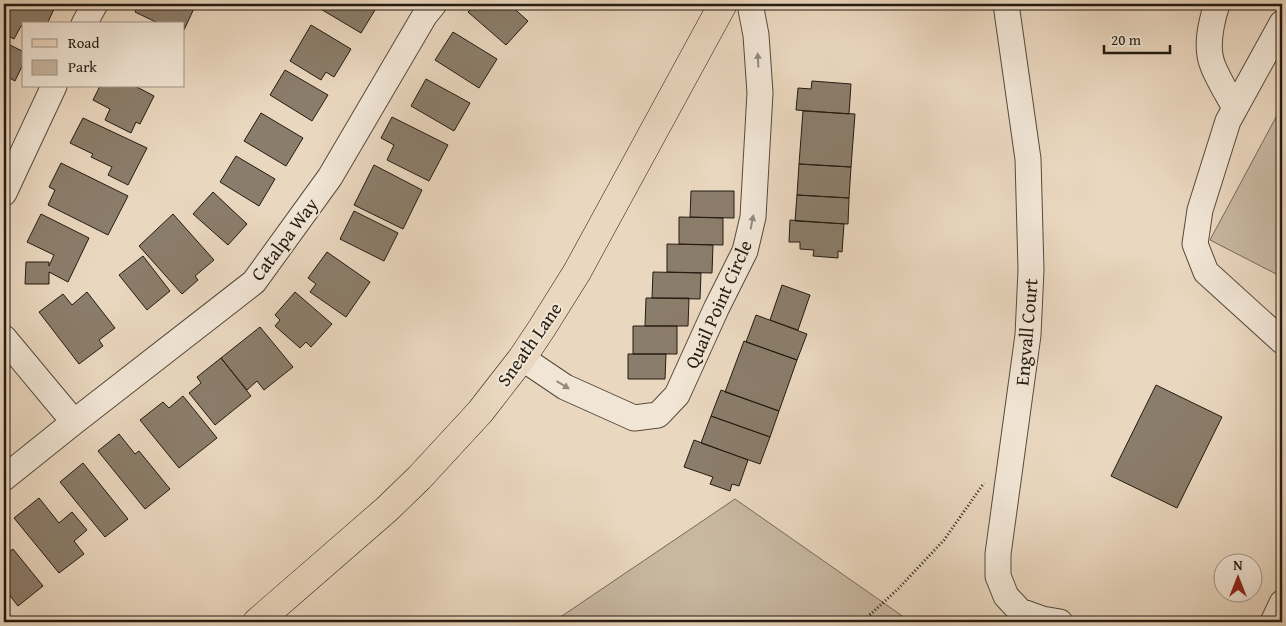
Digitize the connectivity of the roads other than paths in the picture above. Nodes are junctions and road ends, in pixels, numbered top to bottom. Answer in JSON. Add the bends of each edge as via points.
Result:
{"nodes":[{"id":1,"x":95,"y":4,"type":"edge"},
{"id":2,"x":434,"y":4,"type":"edge"},
{"id":3,"x":723,"y":4,"type":"edge"},
{"id":4,"x":750,"y":4,"type":"edge"},
{"id":5,"x":1006,"y":4,"type":"edge"},
{"id":6,"x":1217,"y":4,"type":"edge"},
{"id":7,"x":85,"y":22,"type":"edge"},
{"id":8,"x":1282,"y":23,"type":"edge"},
{"id":9,"x":53,"y":88,"type":"edge"},
{"id":10,"x":1236,"y":108,"type":"junction"},
{"id":11,"x":4,"y":192,"type":"edge"},
{"id":12,"x":4,"y":338,"type":"edge"},
{"id":13,"x":1282,"y":341,"type":"edge"},
{"id":14,"x":522,"y":358,"type":"junction"},
{"id":15,"x":74,"y":422,"type":"junction"},
{"id":16,"x":4,"y":478,"type":"edge"},
{"id":17,"x":1282,"y":603,"type":"edge"},
{"id":18,"x":256,"y":622,"type":"edge"},
{"id":19,"x":1060,"y":622,"type":"edge"},
{"id":20,"x":1273,"y":622,"type":"edge"}],
"edges":[{"from":1,"to":7,"type":"street"},
{"from":2,"to":15,"type":"street","name":"Catalpa Way","via":[[330,177],[254,282]]},
{"from":3,"to":14,"type":"main road","name":"Sneath Lane","via":[[577,272]]},
{"from":14,"to":4,"type":"street","name":"Quail Point Circle","one_way":true,"via":[[566,387],[634,418],[658,415],[677,395],[745,252],[753,217],[760,93],[756,35]]},
{"from":5,"to":19,"type":"street","name":"Engvall Court","via":[[1028,160],[1031,270],[1028,335],[998,554],[998,576],[1006,596],[1020,611]]},
{"from":6,"to":10,"type":"street","via":[[1209,41],[1212,65]]},
{"from":8,"to":10,"type":"street"},
{"from":9,"to":11,"type":"street"},
{"from":10,"to":13,"type":"street","via":[[1228,121],[1200,210],[1195,244],[1206,272]]},
{"from":12,"to":15,"type":"street"},
{"from":14,"to":18,"type":"main road","name":"Sneath Lane","via":[[480,412],[414,483]]},
{"from":15,"to":16,"type":"street","name":"Catalpa Way"},
{"from":17,"to":20,"type":"street"}]}
